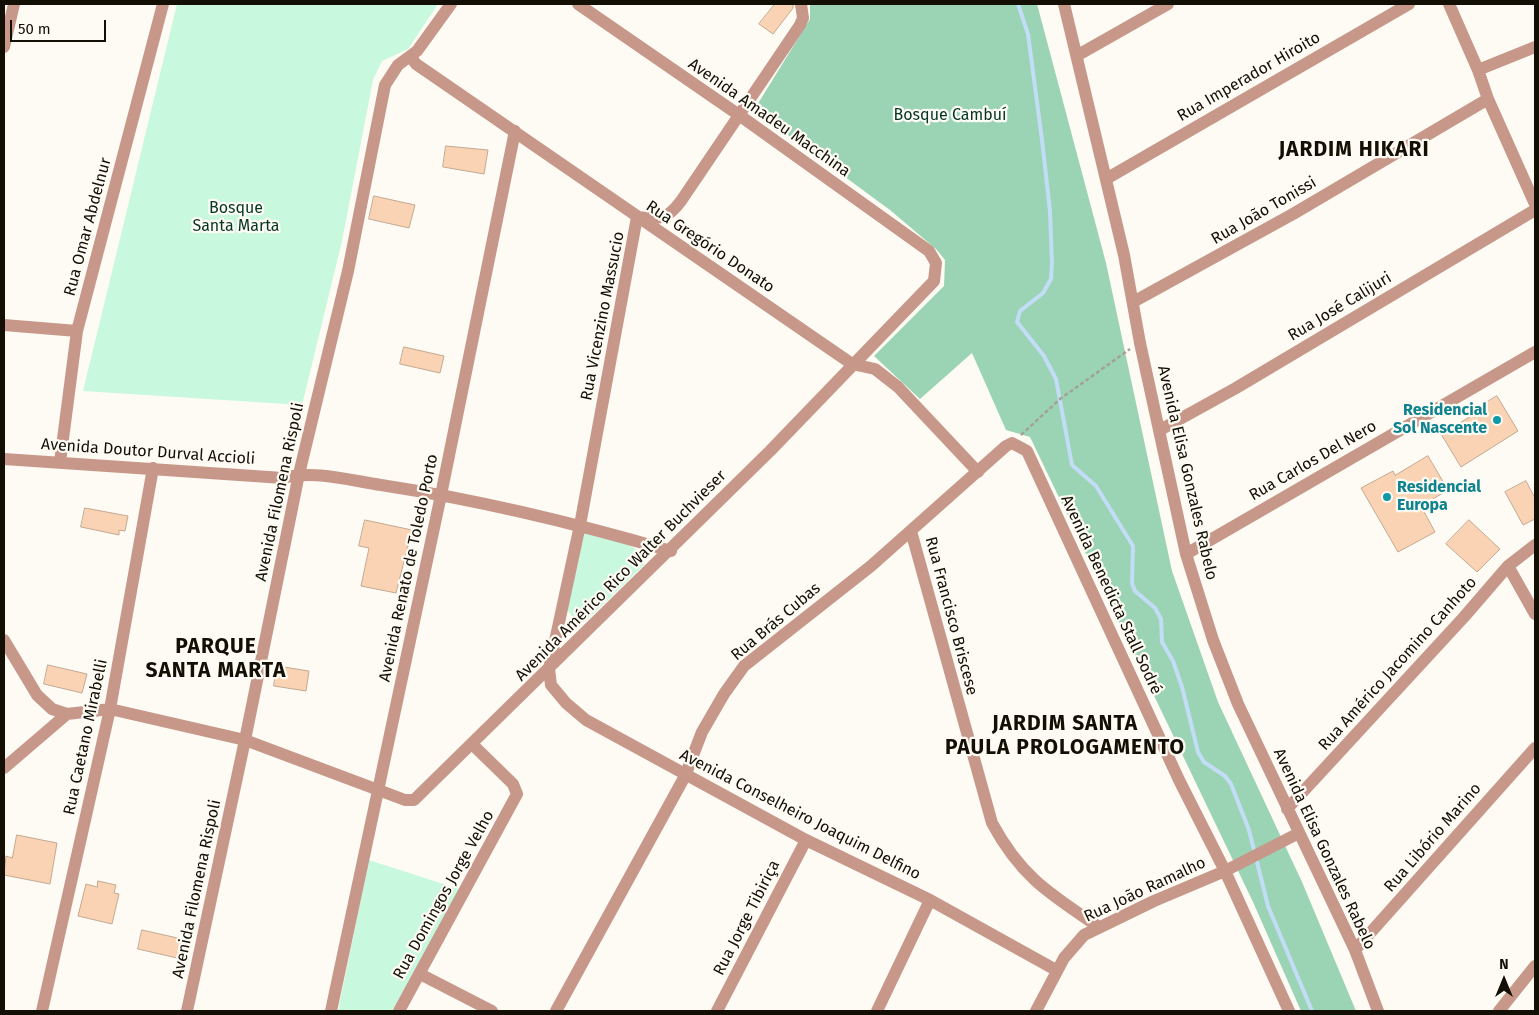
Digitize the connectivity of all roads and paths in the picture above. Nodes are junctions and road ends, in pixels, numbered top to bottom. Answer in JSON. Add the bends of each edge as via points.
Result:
{"nodes":[{"id":1,"x":14,"y":4,"type":"edge"},
{"id":2,"x":163,"y":4,"type":"edge"},
{"id":3,"x":451,"y":4,"type":"edge"},
{"id":4,"x":578,"y":4,"type":"edge"},
{"id":5,"x":802,"y":4,"type":"edge"},
{"id":6,"x":1064,"y":4,"type":"edge"},
{"id":7,"x":1168,"y":4,"type":"edge"},
{"id":8,"x":1409,"y":4,"type":"edge"},
{"id":9,"x":1449,"y":4,"type":"edge"},
{"id":10,"x":4,"y":46,"type":"edge"},
{"id":11,"x":1535,"y":47,"type":"edge"},
{"id":12,"x":1078,"y":55,"type":"junction"},
{"id":13,"x":411,"y":57,"type":"junction"},
{"id":14,"x":1478,"y":70,"type":"junction"},
{"id":15,"x":1488,"y":99,"type":"junction"},
{"id":16,"x":739,"y":115,"type":"junction"},
{"id":17,"x":515,"y":131,"type":"junction"},
{"id":18,"x":1106,"y":179,"type":"junction"},
{"id":19,"x":1535,"y":204,"type":"edge"},
{"id":20,"x":1535,"y":210,"type":"edge"},
{"id":21,"x":637,"y":218,"type":"junction"},
{"id":22,"x":936,"y":263,"type":"joint"},
{"id":23,"x":1133,"y":302,"type":"junction"},
{"id":24,"x":4,"y":325,"type":"edge"},
{"id":25,"x":78,"y":331,"type":"junction"},
{"id":26,"x":1140,"y":343,"type":"junction"},
{"id":27,"x":1535,"y":352,"type":"edge"},
{"id":28,"x":852,"y":364,"type":"junction"},
{"id":29,"x":1160,"y":430,"type":"junction"},
{"id":30,"x":1012,"y":443,"type":"junction"},
{"id":31,"x":4,"y":458,"type":"edge"},
{"id":32,"x":60,"y":462,"type":"junction"},
{"id":33,"x":153,"y":468,"type":"junction"},
{"id":34,"x":978,"y":472,"type":"junction"},
{"id":35,"x":299,"y":474,"type":"junction"},
{"id":36,"x":442,"y":495,"type":"junction"},
{"id":37,"x":580,"y":525,"type":"junction"},
{"id":38,"x":911,"y":531,"type":"junction"},
{"id":39,"x":1535,"y":545,"type":"edge"},
{"id":40,"x":670,"y":551,"type":"junction"},
{"id":41,"x":1186,"y":554,"type":"junction"},
{"id":42,"x":1508,"y":566,"type":"junction"},
{"id":43,"x":1535,"y":614,"type":"edge"},
{"id":44,"x":4,"y":640,"type":"edge"},
{"id":45,"x":549,"y":669,"type":"junction"},
{"id":46,"x":110,"y":709,"type":"junction"},
{"id":47,"x":67,"y":714,"type":"junction"},
{"id":48,"x":246,"y":740,"type":"junction"},
{"id":49,"x":472,"y":745,"type":"junction"},
{"id":50,"x":1535,"y":748,"type":"edge"},
{"id":51,"x":4,"y":768,"type":"edge"},
{"id":52,"x":685,"y":776,"type":"junction"},
{"id":53,"x":378,"y":789,"type":"junction"},
{"id":54,"x":1287,"y":809,"type":"junction"},
{"id":55,"x":1299,"y":833,"type":"junction"},
{"id":56,"x":806,"y":840,"type":"junction"},
{"id":57,"x":1225,"y":871,"type":"junction"},
{"id":58,"x":930,"y":900,"type":"junction"},
{"id":59,"x":1099,"y":927,"type":"junction"},
{"id":60,"x":1354,"y":950,"type":"junction"},
{"id":61,"x":1535,"y":966,"type":"edge"},
{"id":62,"x":1056,"y":970,"type":"junction"},
{"id":63,"x":420,"y":974,"type":"junction"},
{"id":64,"x":42,"y":1011,"type":"edge"},
{"id":65,"x":187,"y":1011,"type":"edge"},
{"id":66,"x":331,"y":1011,"type":"edge"},
{"id":67,"x":399,"y":1011,"type":"edge"},
{"id":68,"x":492,"y":1011,"type":"edge"},
{"id":69,"x":556,"y":1011,"type":"edge"},
{"id":70,"x":717,"y":1011,"type":"edge"},
{"id":71,"x":877,"y":1011,"type":"edge"},
{"id":72,"x":1036,"y":1011,"type":"edge"},
{"id":73,"x":1289,"y":1011,"type":"edge"},
{"id":74,"x":1378,"y":1011,"type":"edge"},
{"id":75,"x":1499,"y":1011,"type":"edge"}],
"edges":[{"from":1,"to":10,"type":"street"},
{"from":2,"to":25,"type":"street","name":"Rua Omar Abdelnur"},
{"from":3,"to":13,"type":"street","name":"Avenida Filomena Rispoli"},
{"from":4,"to":16,"type":"street","name":"Avenida Amadeu Macchina"},
{"from":5,"to":16,"type":"street","name":"Rua Vicenzino Massucio","via":[[800,25]]},
{"from":6,"to":12,"type":"street","name":"Avenida Elisa Gonzales Rabelo"},
{"from":7,"to":12,"type":"street"},
{"from":8,"to":18,"type":"street","name":"Rua Imperador Hiroito"},
{"from":9,"to":14,"type":"street"},
{"from":11,"to":14,"type":"street"},
{"from":12,"to":18,"type":"street","name":"Avenida Elisa Gonzales Rabelo"},
{"from":13,"to":17,"type":"street","name":"Rua Gregório Donato","via":[[416,64]]},
{"from":13,"to":35,"type":"street","name":"Avenida Filomena Rispoli","via":[[398,65],[385,85],[348,271]]},
{"from":14,"to":15,"type":"street"},
{"from":15,"to":19,"type":"street"},
{"from":15,"to":23,"type":"street","name":"Rua João Tonissi","via":[[1294,214]]},
{"from":16,"to":21,"type":"street","name":"Rua Vicenzino Massucio","via":[[675,209],[660,219]]},
{"from":16,"to":22,"type":"street","name":"Avenida Amadeu Macchina","via":[[929,251]]},
{"from":17,"to":21,"type":"street","name":"Rua Gregório Donato"},
{"from":17,"to":36,"type":"street","name":"Avenida Renato de Toledo Porto"},
{"from":18,"to":23,"type":"street","name":"Avenida Elisa Gonzales Rabelo"},
{"from":20,"to":29,"type":"street","name":"Rua José Calijuri"},
{"from":21,"to":28,"type":"street","name":"Rua Gregório Donato"},
{"from":21,"to":37,"type":"street","name":"Rua Vicenzino Massucio"},
{"from":22,"to":28,"type":"street","name":"Avenida Américo Rico Walter Buchvieser","via":[[934,282]]},
{"from":23,"to":26,"type":"street","name":"Avenida Elisa Gonzales Rabelo"},
{"from":24,"to":25,"type":"street"},
{"from":25,"to":32,"type":"street","name":"Rua Omar Abdelnur"},
{"from":26,"to":29,"type":"street","name":"Avenida Elisa Gonzales Rabelo"},
{"from":26,"to":30,"type":"path","via":[[1060,400]]},
{"from":27,"to":41,"type":"street","name":"Rua Carlos Del Nero"},
{"from":28,"to":34,"type":"street","name":"Rua Gregório Donato","via":[[876,368],[898,386]]},
{"from":28,"to":40,"type":"street","name":"Avenida Américo Rico Walter Buchvieser"},
{"from":29,"to":41,"type":"street","name":"Avenida Elisa Gonzales Rabelo"},
{"from":30,"to":34,"type":"street","name":"Rua Brás Cubas"},
{"from":30,"to":57,"type":"street","name":"Avenida Benedicta Stall Sodré","via":[[1027,451],[1179,780]]},
{"from":31,"to":32,"type":"street","name":"Avenida Doutor Durval Accioli"},
{"from":32,"to":33,"type":"street","name":"Avenida Doutor Durval Accioli"},
{"from":33,"to":35,"type":"street","name":"Avenida Doutor Durval Accioli","via":[[283,478]]},
{"from":33,"to":46,"type":"street","name":"Rua Caetano Mirabelli"},
{"from":34,"to":38,"type":"street","name":"Rua Brás Cubas"},
{"from":35,"to":36,"type":"street","name":"Avenida Doutor Durval Accioli"},
{"from":35,"to":48,"type":"street","name":"Avenida Filomena Rispoli"},
{"from":36,"to":37,"type":"street","name":"Avenida Doutor Durval Accioli"},
{"from":36,"to":53,"type":"street","name":"Avenida Renato de Toledo Porto"},
{"from":37,"to":40,"type":"street","name":"Avenida Doutor Durval Accioli"},
{"from":37,"to":45,"type":"street","name":"Rua Vicenzino Massucio"},
{"from":38,"to":52,"type":"street","name":"Rua Brás Cubas","via":[[744,666],[702,732]]},
{"from":38,"to":59,"type":"street","name":"Rua Francisco Briscese","via":[[992,823],[1015,861],[1034,882]]},
{"from":39,"to":42,"type":"street","name":"Rua Américo Jacomino Canhoto"},
{"from":40,"to":45,"type":"street","name":"Avenida Américo Rico Walter Buchvieser"},
{"from":41,"to":54,"type":"street","name":"Avenida Elisa Gonzales Rabelo","via":[[1213,640],[1238,704]]},
{"from":42,"to":43,"type":"street"},
{"from":42,"to":54,"type":"street","name":"Rua Américo Jacomino Canhoto"},
{"from":44,"to":47,"type":"street","via":[[36,695],[52,709]]},
{"from":45,"to":49,"type":"street","name":"Avenida Américo Rico Walter Buchvieser"},
{"from":45,"to":52,"type":"street","name":"Avenida Conselheiro Joaquim Delfino","via":[[551,685],[586,720]]},
{"from":46,"to":47,"type":"street"},
{"from":46,"to":48,"type":"street"},
{"from":46,"to":64,"type":"street","name":"Rua Caetano Mirabelli"},
{"from":47,"to":51,"type":"street"},
{"from":48,"to":53,"type":"street"},
{"from":48,"to":65,"type":"street","name":"Avenida Filomena Rispoli"},
{"from":49,"to":53,"type":"street","name":"Avenida Américo Rico Walter Buchvieser","via":[[414,800],[405,800]]},
{"from":49,"to":63,"type":"street","name":"Rua Domingos Jorge Velho","via":[[513,784],[517,794]]},
{"from":50,"to":60,"type":"street","name":"Rua Libório Marino"},
{"from":52,"to":56,"type":"street","name":"Avenida Conselheiro Joaquim Delfino"},
{"from":52,"to":69,"type":"street","name":"Rua Brás Cubas"},
{"from":53,"to":66,"type":"street","name":"Avenida Renato de Toledo Porto"},
{"from":54,"to":55,"type":"street","name":"Avenida Elisa Gonzales Rabelo"},
{"from":55,"to":57,"type":"street","name":"Rua João Ramalho"},
{"from":55,"to":60,"type":"street","name":"Avenida Elisa Gonzales Rabelo"},
{"from":56,"to":58,"type":"street","name":"Avenida Conselheiro Joaquim Delfino"},
{"from":56,"to":70,"type":"street","name":"Rua Jorge Tibiriça"},
{"from":57,"to":59,"type":"street","name":"Rua João Ramalho"},
{"from":57,"to":73,"type":"street","name":"Avenida Benedicta Stall Sodré"},
{"from":58,"to":62,"type":"street","name":"Avenida Conselheiro Joaquim Delfino"},
{"from":58,"to":71,"type":"street"},
{"from":59,"to":62,"type":"street","name":"Rua João Ramalho","via":[[1084,935]]},
{"from":60,"to":74,"type":"street","name":"Avenida Elisa Gonzales Rabelo"},
{"from":61,"to":75,"type":"street"},
{"from":62,"to":72,"type":"street","name":"Rua João Ramalho"},
{"from":63,"to":67,"type":"street","name":"Rua Domingos Jorge Velho"},
{"from":63,"to":68,"type":"street"}]}
